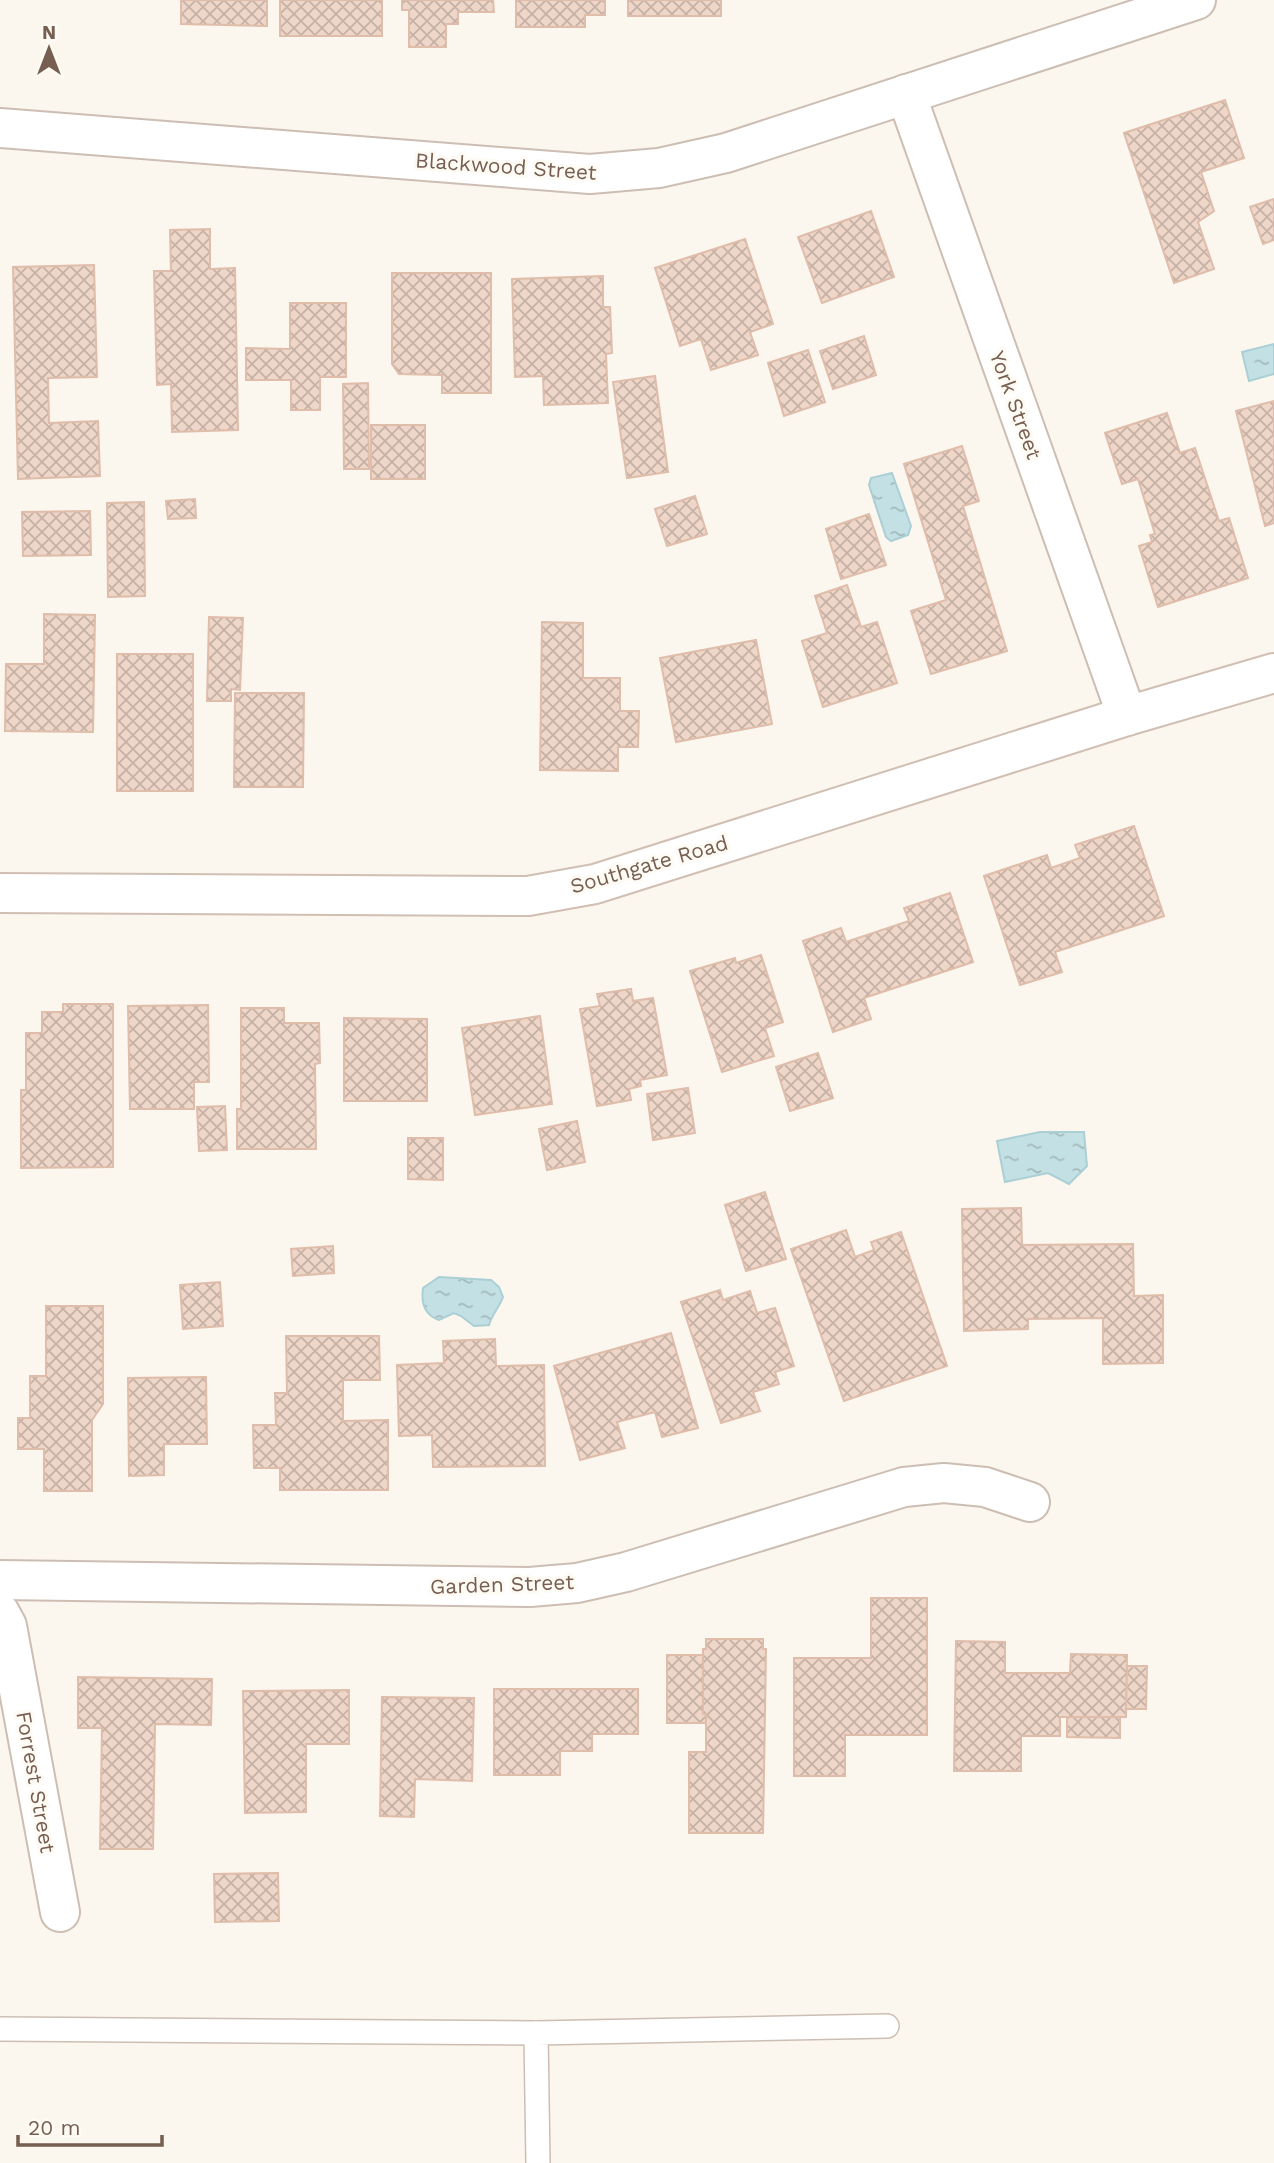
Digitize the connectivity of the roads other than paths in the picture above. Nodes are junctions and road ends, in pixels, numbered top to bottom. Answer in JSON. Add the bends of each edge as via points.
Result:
{"nodes":[{"id":1,"x":1196,"y":0,"type":"edge"},
{"id":2,"x":906,"y":94,"type":"junction"},
{"id":3,"x":0,"y":128,"type":"edge"},
{"id":4,"x":1274,"y":673,"type":"edge"},
{"id":5,"x":1126,"y":716,"type":"junction"},
{"id":6,"x":0,"y":893,"type":"edge"},
{"id":7,"x":1030,"y":1502,"type":"dead end"},
{"id":8,"x":0,"y":1580,"type":"edge"},
{"id":9,"x":0,"y":1613,"type":"edge"},
{"id":10,"x":60,"y":1912,"type":"dead end"},
{"id":11,"x":887,"y":2026,"type":"dead end"},
{"id":12,"x":0,"y":2029,"type":"edge"},
{"id":13,"x":536,"y":2033,"type":"junction"},
{"id":14,"x":538,"y":2163,"type":"edge"}],
"edges":[{"from":1,"to":2,"type":"street","name":"Blackwood Street"},
{"from":2,"to":3,"type":"street","name":"Blackwood Street","via":[[726,153],[659,168],[590,174]]},
{"from":2,"to":5,"type":"street","name":"York Street"},
{"from":4,"to":5,"type":"street","name":"Southgate Road"},
{"from":5,"to":6,"type":"street","name":"Southgate Road","via":[[595,884],[528,895]]},
{"from":7,"to":8,"type":"street","name":"Garden Street","via":[[985,1487],[944,1483],[904,1487],[626,1573],[541,1586]]},
{"from":9,"to":10,"type":"street","name":"Forrest Street","via":[[7,1626]]},
{"from":11,"to":13,"type":"lane"},
{"from":12,"to":13,"type":"lane"},
{"from":13,"to":14,"type":"lane"}]}
